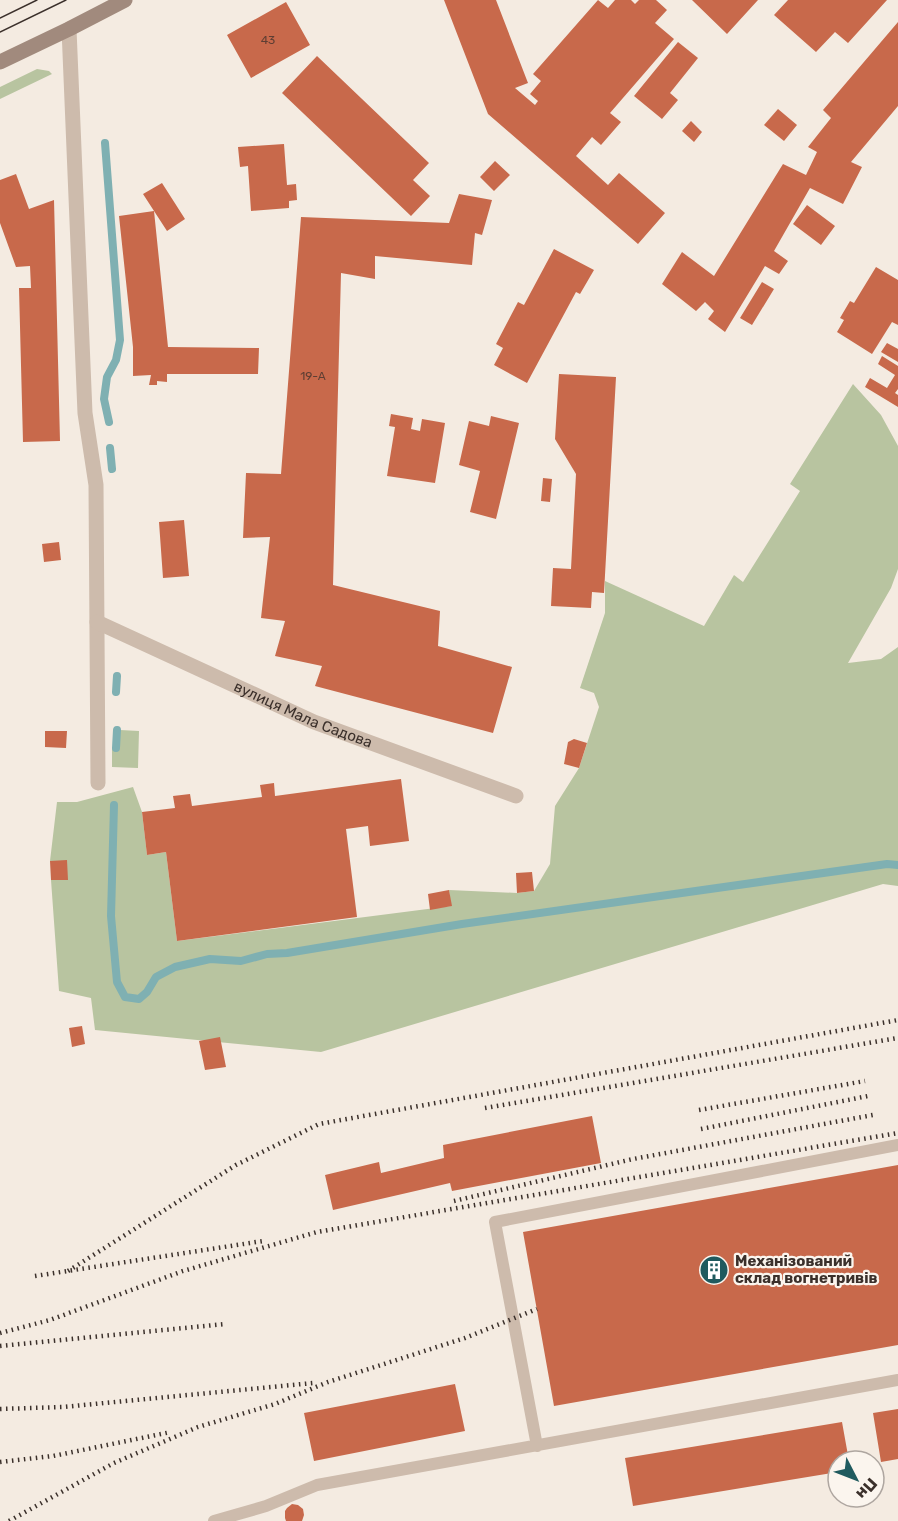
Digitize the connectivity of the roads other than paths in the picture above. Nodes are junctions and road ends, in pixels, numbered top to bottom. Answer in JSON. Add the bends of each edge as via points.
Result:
{"nodes":[{"id":1,"x":124,"y":0,"type":"edge"},
{"id":2,"x":69,"y":29,"type":"junction"},
{"id":3,"x":0,"y":62,"type":"edge"},
{"id":4,"x":97,"y":622,"type":"junction"},
{"id":5,"x":98,"y":783,"type":"dead end"},
{"id":6,"x":516,"y":796,"type":"dead end"},
{"id":7,"x":898,"y":1145,"type":"edge"},
{"id":8,"x":898,"y":1380,"type":"edge"},
{"id":9,"x":537,"y":1446,"type":"junction"},
{"id":10,"x":214,"y":1521,"type":"edge"}],
"edges":[{"from":1,"to":2,"type":"street"},
{"from":2,"to":3,"type":"street"},
{"from":2,"to":4,"type":"street","via":[[85,413],[96,485]]},
{"from":4,"to":5,"type":"street"},
{"from":4,"to":6,"type":"street","name":"вулиця Мала Садова","via":[[314,722]]},
{"from":7,"to":9,"type":"lane","via":[[495,1222]]},
{"from":8,"to":9,"type":"lane"},
{"from":9,"to":10,"type":"lane","via":[[317,1485]]}]}
